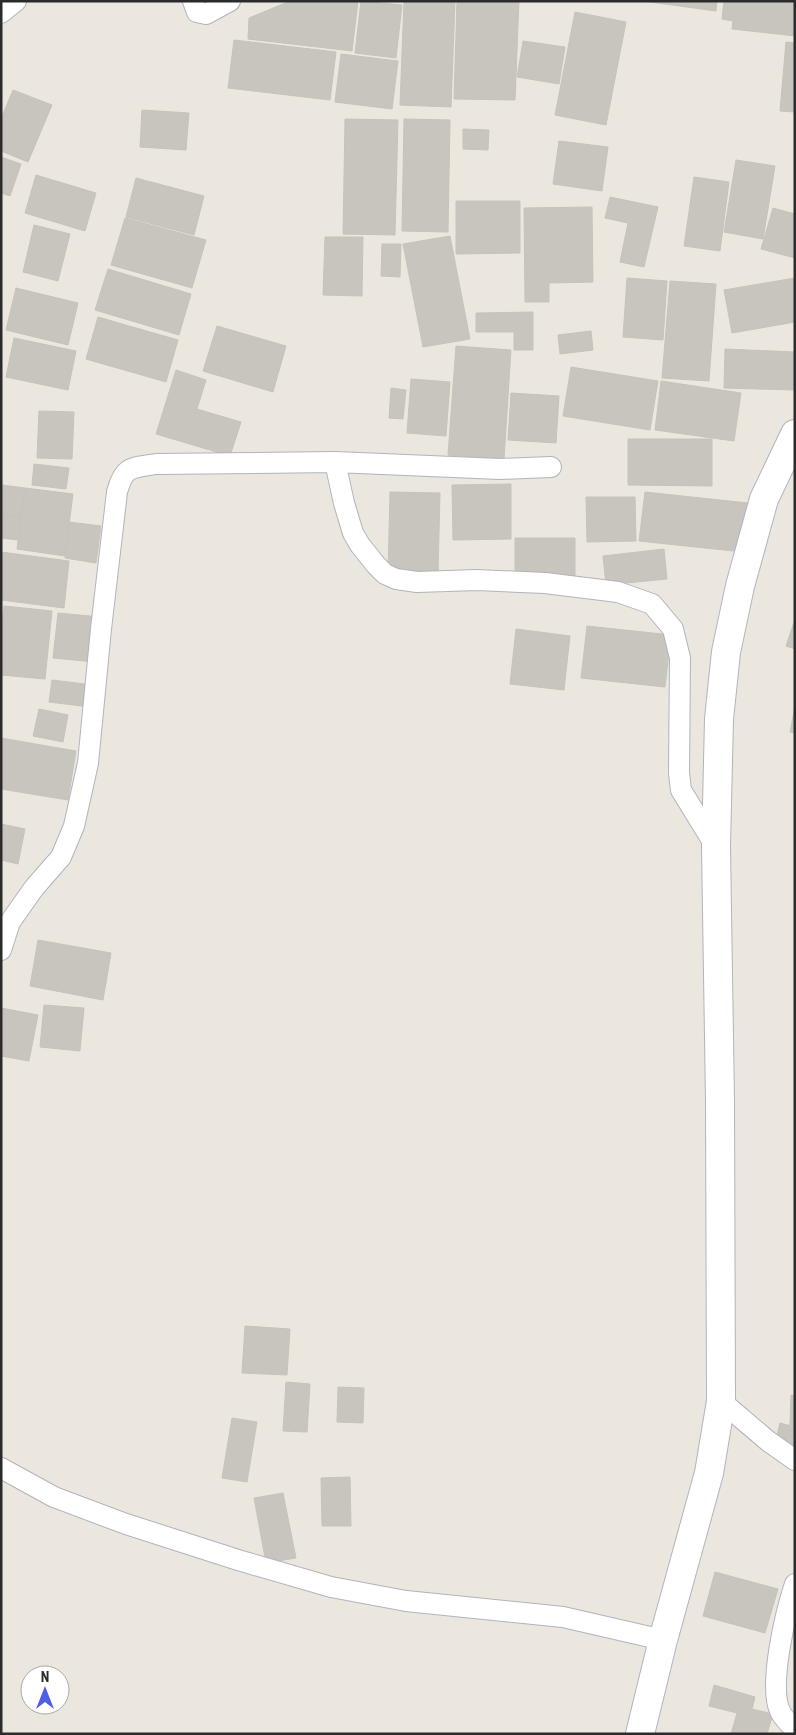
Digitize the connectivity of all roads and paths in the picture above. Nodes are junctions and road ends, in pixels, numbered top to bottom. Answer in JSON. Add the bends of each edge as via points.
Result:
{"nodes":[{"id":1,"x":16,"y":1,"type":"edge"},
{"id":2,"x":193,"y":1,"type":"edge"},
{"id":3,"x":230,"y":1,"type":"edge"},
{"id":4,"x":1,"y":13,"type":"edge"},
{"id":5,"x":795,"y":434,"type":"edge"},
{"id":6,"x":335,"y":462,"type":"junction"},
{"id":7,"x":551,"y":467,"type":"dead end"},
{"id":8,"x":716,"y":848,"type":"junction"},
{"id":9,"x":1,"y":950,"type":"edge"},
{"id":10,"x":721,"y":1402,"type":"junction"},
{"id":11,"x":795,"y":1460,"type":"edge"},
{"id":12,"x":1,"y":1468,"type":"edge"},
{"id":13,"x":795,"y":1584,"type":"edge"},
{"id":14,"x":663,"y":1640,"type":"junction"},
{"id":15,"x":795,"y":1730,"type":"edge"},
{"id":16,"x":640,"y":1734,"type":"edge"}],
"edges":[{"from":1,"to":4,"type":"street"},
{"from":2,"to":3,"type":"street","via":[[197,12],[206,14]]},
{"from":5,"to":8,"type":"street","via":[[764,499],[726,652],[719,719]]},
{"from":6,"to":7,"type":"street","via":[[500,469]]},
{"from":6,"to":8,"type":"street","via":[[353,532],[376,565],[396,579],[545,583],[618,592],[652,604],[673,629],[680,658],[681,790]]},
{"from":6,"to":9,"type":"street","via":[[156,464],[130,468],[121,477],[105,590],[88,763],[74,826],[61,857],[10,922]]},
{"from":8,"to":10,"type":"street"},
{"from":10,"to":11,"type":"street"},
{"from":10,"to":14,"type":"street","via":[[709,1473]]},
{"from":12,"to":14,"type":"street","via":[[54,1497],[126,1524],[330,1587],[406,1601],[563,1617]]},
{"from":13,"to":15,"type":"street","via":[[776,1675],[780,1711]]},
{"from":14,"to":16,"type":"street"}]}
